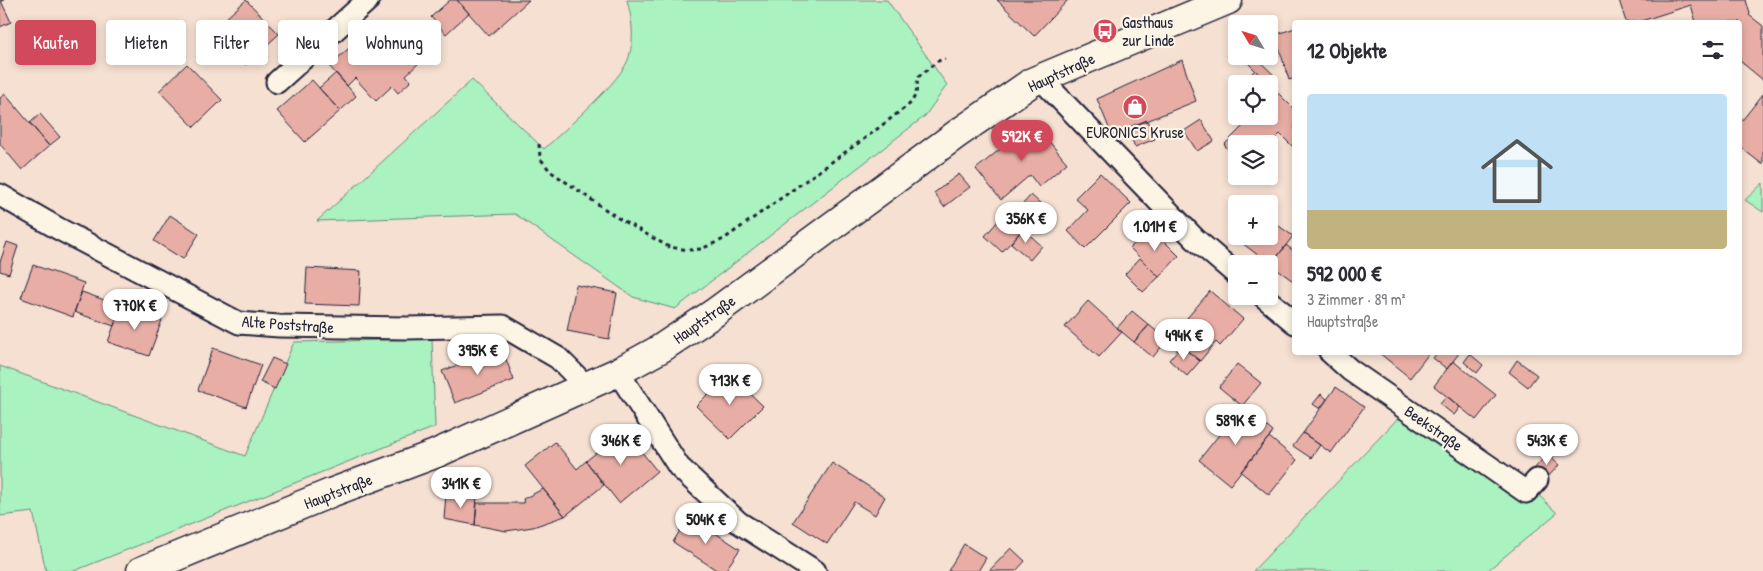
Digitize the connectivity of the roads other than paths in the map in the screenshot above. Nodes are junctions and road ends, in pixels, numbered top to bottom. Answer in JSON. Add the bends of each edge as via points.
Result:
{"nodes":[{"id":1,"x":368,"y":0,"type":"edge"},
{"id":2,"x":1228,"y":0,"type":"edge"},
{"id":3,"x":1040,"y":78,"type":"junction"},
{"id":4,"x":277,"y":82,"type":"dead end"},
{"id":5,"x":0,"y":195,"type":"edge"},
{"id":6,"x":1228,"y":267,"type":"edge"},
{"id":7,"x":1274,"y":305,"type":"edge"},
{"id":8,"x":1292,"y":320,"type":"edge"},
{"id":9,"x":1333,"y":355,"type":"edge"},
{"id":10,"x":618,"y":372,"type":"junction"},
{"id":11,"x":586,"y":387,"type":"junction"},
{"id":12,"x":1537,"y":480,"type":"dead end"},
{"id":13,"x":141,"y":571,"type":"edge"},
{"id":14,"x":815,"y":571,"type":"edge"}],
"edges":[{"from":1,"to":4,"type":"street"},
{"from":2,"to":3,"type":"main road","name":"Hauptstraße"},
{"from":3,"to":6,"type":"street","via":[[1195,239]]},
{"from":3,"to":10,"type":"main road","name":"Hauptstraße","via":[[949,140],[714,313]]},
{"from":5,"to":11,"type":"street","name":"Alte Poststraße","via":[[239,322],[279,326],[407,328],[503,326],[558,358]]},
{"from":7,"to":8,"type":"street"},
{"from":9,"to":12,"type":"street","name":"Beekstraße","via":[[1350,370],[1526,492]]},
{"from":10,"to":11,"type":"main road","name":"Hauptstraße"},
{"from":10,"to":14,"type":"street","via":[[679,467],[738,522]]},
{"from":11,"to":13,"type":"main road","name":"Hauptstraße","via":[[435,454]]}]}
